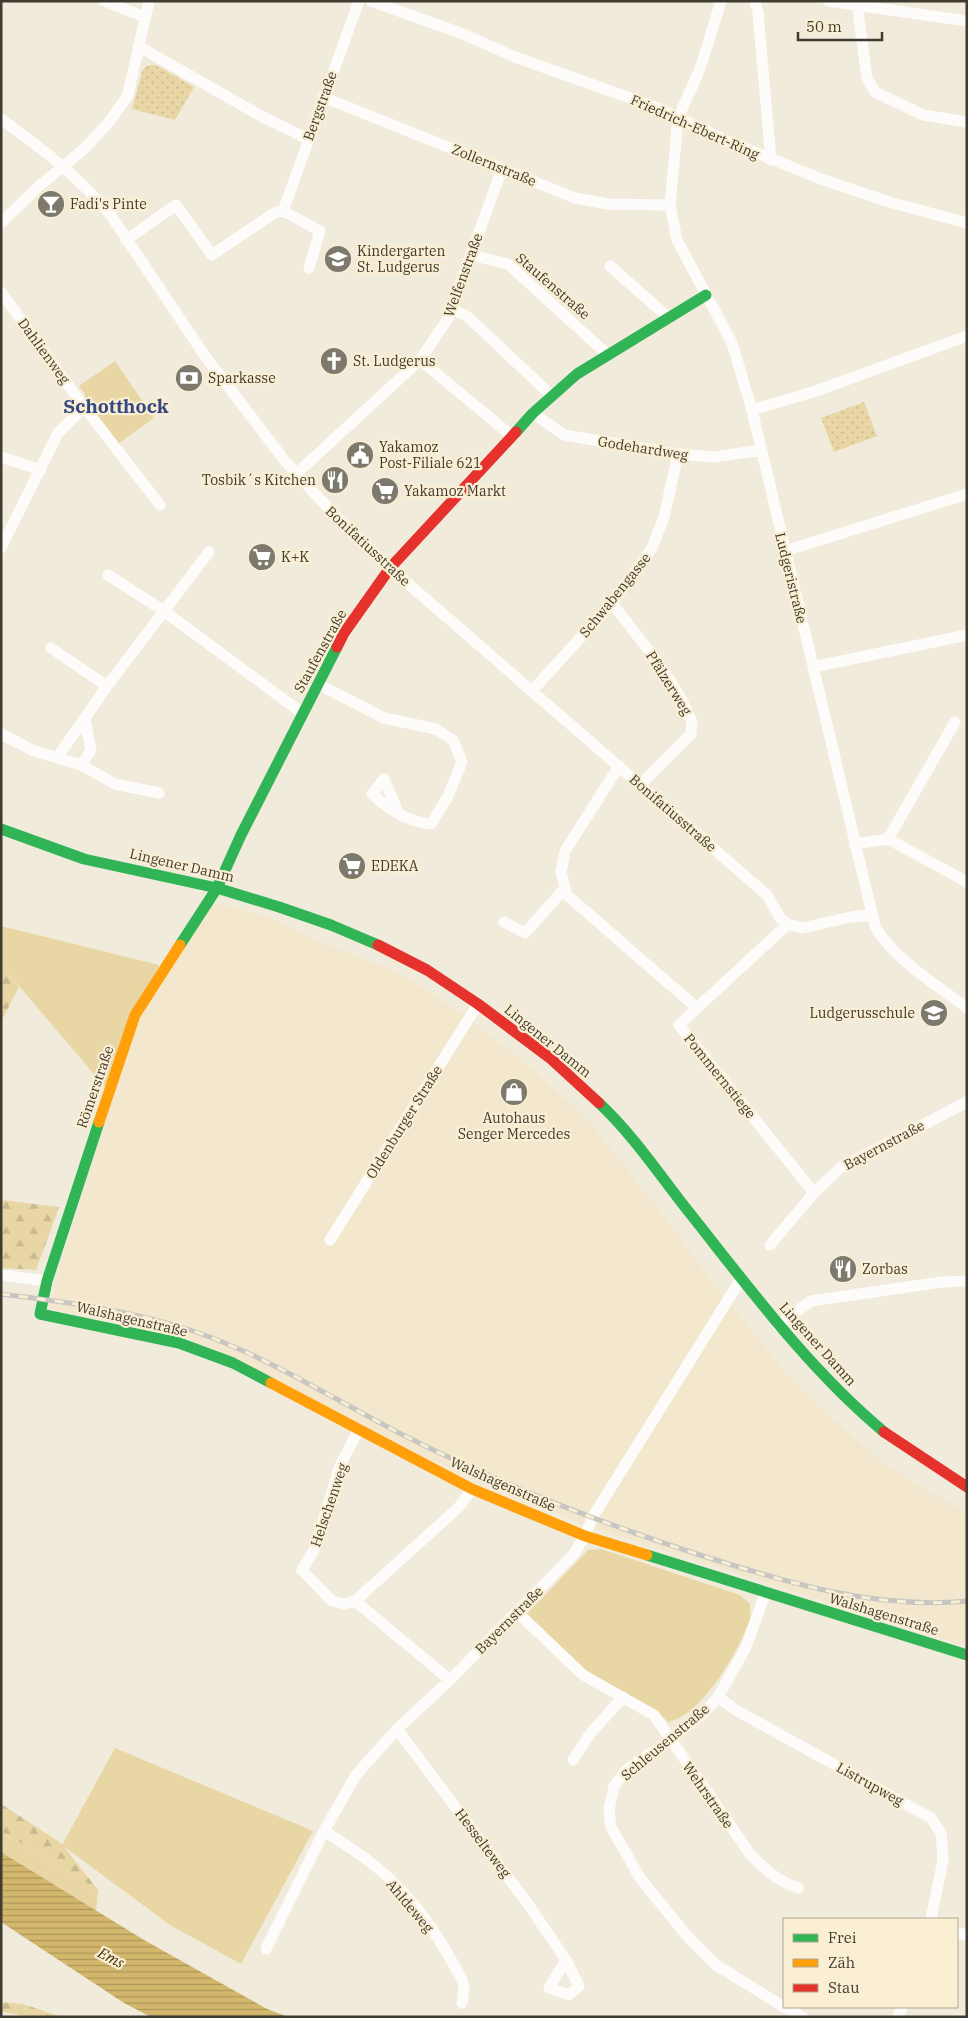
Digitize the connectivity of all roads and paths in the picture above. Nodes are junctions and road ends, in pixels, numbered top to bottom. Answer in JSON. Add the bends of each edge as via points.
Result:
{"nodes":[{"id":1,"x":104,"y":1,"type":"edge"},
{"id":2,"x":149,"y":1,"type":"edge"},
{"id":3,"x":359,"y":1,"type":"edge"},
{"id":4,"x":371,"y":1,"type":"edge"},
{"id":5,"x":721,"y":1,"type":"edge"},
{"id":6,"x":755,"y":1,"type":"edge"},
{"id":7,"x":828,"y":1,"type":"edge"},
{"id":8,"x":857,"y":4,"type":"junction"},
{"id":9,"x":145,"y":17,"type":"junction"},
{"id":10,"x":967,"y":21,"type":"edge"},
{"id":11,"x":138,"y":46,"type":"junction"},
{"id":12,"x":324,"y":97,"type":"junction"},
{"id":13,"x":678,"y":118,"type":"junction"},
{"id":14,"x":1,"y":119,"type":"edge"},
{"id":15,"x":967,"y":122,"type":"edge"},
{"id":16,"x":308,"y":139,"type":"junction"},
{"id":17,"x":771,"y":160,"type":"junction"},
{"id":18,"x":63,"y":166,"type":"junction"},
{"id":19,"x":502,"y":169,"type":"junction"},
{"id":20,"x":670,"y":205,"type":"junction"},
{"id":21,"x":283,"y":211,"type":"junction"},
{"id":22,"x":1,"y":223,"type":"edge"},
{"id":23,"x":967,"y":223,"type":"edge"},
{"id":24,"x":126,"y":240,"type":"junction"},
{"id":25,"x":470,"y":255,"type":"junction"},
{"id":26,"x":610,"y":266,"type":"dead end"},
{"id":27,"x":309,"y":268,"type":"dead end"},
{"id":28,"x":1,"y":292,"type":"edge"},
{"id":29,"x":706,"y":295,"type":"junction"},
{"id":30,"x":451,"y":310,"type":"junction"},
{"id":31,"x":669,"y":318,"type":"junction"},
{"id":32,"x":967,"y":336,"type":"edge"},
{"id":33,"x":608,"y":355,"type":"junction"},
{"id":34,"x":420,"y":360,"type":"junction"},
{"id":35,"x":552,"y":396,"type":"junction"},
{"id":36,"x":84,"y":407,"type":"junction"},
{"id":37,"x":752,"y":410,"type":"junction"},
{"id":38,"x":533,"y":413,"type":"junction"},
{"id":39,"x":512,"y":436,"type":"junction"},
{"id":40,"x":761,"y":450,"type":"junction"},
{"id":41,"x":678,"y":454,"type":"junction"},
{"id":42,"x":1,"y":458,"type":"edge"},
{"id":43,"x":41,"y":470,"type":"junction"},
{"id":44,"x":296,"y":474,"type":"junction"},
{"id":45,"x":967,"y":494,"type":"edge"},
{"id":46,"x":160,"y":505,"type":"dead end"},
{"id":47,"x":1,"y":548,"type":"edge"},
{"id":48,"x":785,"y":551,"type":"junction"},
{"id":49,"x":209,"y":552,"type":"dead end"},
{"id":50,"x":390,"y":568,"type":"junction"},
{"id":51,"x":108,"y":575,"type":"dead end"},
{"id":52,"x":612,"y":602,"type":"junction"},
{"id":53,"x":164,"y":611,"type":"junction"},
{"id":54,"x":967,"y":635,"type":"edge"},
{"id":55,"x":51,"y":648,"type":"dead end"},
{"id":56,"x":813,"y":667,"type":"junction"},
{"id":57,"x":318,"y":684,"type":"junction"},
{"id":58,"x":107,"y":686,"type":"junction"},
{"id":59,"x":532,"y":691,"type":"junction"},
{"id":60,"x":302,"y":713,"type":"junction"},
{"id":61,"x":85,"y":719,"type":"junction"},
{"id":62,"x":955,"y":722,"type":"dead end"},
{"id":63,"x":1,"y":734,"type":"edge"},
{"id":64,"x":57,"y":758,"type":"junction"},
{"id":65,"x":81,"y":765,"type":"junction"},
{"id":66,"x":619,"y":766,"type":"junction"},
{"id":67,"x":640,"y":785,"type":"junction"},
{"id":68,"x":159,"y":793,"type":"dead end"},
{"id":69,"x":398,"y":812,"type":"dead end"},
{"id":70,"x":1,"y":829,"type":"edge"},
{"id":71,"x":888,"y":839,"type":"junction"},
{"id":72,"x":854,"y":844,"type":"junction"},
{"id":73,"x":967,"y":882,"type":"edge"},
{"id":74,"x":217,"y":888,"type":"junction"},
{"id":75,"x":565,"y":888,"type":"junction"},
{"id":76,"x":871,"y":915,"type":"junction"},
{"id":77,"x":504,"y":922,"type":"dead end"},
{"id":78,"x":788,"y":924,"type":"junction"},
{"id":79,"x":478,"y":1004,"type":"junction"},
{"id":80,"x":697,"y":1008,"type":"junction"},
{"id":81,"x":967,"y":1008,"type":"edge"},
{"id":82,"x":967,"y":1102,"type":"edge"},
{"id":83,"x":814,"y":1193,"type":"junction"},
{"id":84,"x":330,"y":1240,"type":"dead end"},
{"id":85,"x":770,"y":1245,"type":"dead end"},
{"id":86,"x":1,"y":1275,"type":"edge"},
{"id":87,"x":741,"y":1279,"type":"junction"},
{"id":88,"x":47,"y":1281,"type":"junction"},
{"id":89,"x":967,"y":1281,"type":"edge"},
{"id":90,"x":40,"y":1314,"type":"joint"},
{"id":91,"x":778,"y":1324,"type":"junction"},
{"id":92,"x":358,"y":1429,"type":"junction"},
{"id":93,"x":946,"y":1474,"type":"junction"},
{"id":94,"x":967,"y":1481,"type":"edge"},
{"id":95,"x":967,"y":1487,"type":"edge"},
{"id":96,"x":472,"y":1489,"type":"junction"},
{"id":97,"x":584,"y":1536,"type":"junction"},
{"id":98,"x":765,"y":1594,"type":"junction"},
{"id":99,"x":355,"y":1601,"type":"junction"},
{"id":100,"x":517,"y":1612,"type":"junction"},
{"id":101,"x":967,"y":1655,"type":"edge"},
{"id":102,"x":450,"y":1680,"type":"junction"},
{"id":103,"x":622,"y":1697,"type":"junction"},
{"id":104,"x":718,"y":1697,"type":"junction"},
{"id":105,"x":397,"y":1729,"type":"junction"},
{"id":106,"x":670,"y":1740,"type":"junction"},
{"id":107,"x":573,"y":1760,"type":"dead end"},
{"id":108,"x":324,"y":1831,"type":"junction"},
{"id":109,"x":798,"y":1888,"type":"dead end"},
{"id":110,"x":931,"y":1918,"type":"edge"},
{"id":111,"x":266,"y":1949,"type":"dead end"},
{"id":112,"x":566,"y":1960,"type":"dead end"},
{"id":113,"x":462,"y":2003,"type":"dead end"},
{"id":114,"x":783,"y":2006,"type":"edge"},
{"id":115,"x":786,"y":2008,"type":"edge"},
{"id":116,"x":802,"y":2017,"type":"edge"}],
"edges":[{"from":1,"to":9,"type":"street"},
{"from":2,"to":9,"type":"street"},
{"from":3,"to":12,"type":"street","name":"Bergstraße"},
{"from":4,"to":13,"type":"street","name":"Friedrich-Ebert-Ring"},
{"from":5,"to":13,"type":"street","name":"Ludgeristraße","via":[[700,68]]},
{"from":6,"to":17,"type":"street"},
{"from":7,"to":8,"type":"street"},
{"from":8,"to":10,"type":"street"},
{"from":8,"to":15,"type":"street","via":[[867,78],[875,92],[923,115]]},
{"from":9,"to":11,"type":"street"},
{"from":11,"to":16,"type":"street"},
{"from":11,"to":18,"type":"street","via":[[128,95],[99,133]]},
{"from":12,"to":16,"type":"street","name":"Bergstraße"},
{"from":12,"to":19,"type":"street","name":"Zollernstraße"},
{"from":13,"to":17,"type":"street","name":"Friedrich-Ebert-Ring"},
{"from":13,"to":20,"type":"street","name":"Ludgeristraße"},
{"from":14,"to":18,"type":"street","name":"Bonifatiusstraße"},
{"from":16,"to":21,"type":"street","name":"Bergstraße"},
{"from":17,"to":23,"type":"street","name":"Friedrich-Ebert-Ring","via":[[889,202]]},
{"from":18,"to":22,"type":"street"},
{"from":18,"to":24,"type":"street","name":"Bonifatiusstraße","via":[[110,214]]},
{"from":19,"to":20,"type":"street","name":"Zollernstraße","via":[[574,198],[608,204]]},
{"from":19,"to":25,"type":"street","name":"Welfenstraße"},
{"from":20,"to":29,"type":"street","name":"Ludgeristraße","via":[[677,240]]},
{"from":21,"to":24,"type":"street","via":[[274,213],[212,255],[176,205]]},
{"from":21,"to":27,"type":"street","via":[[320,231]]},
{"from":24,"to":44,"type":"street","name":"Bonifatiusstraße","via":[[238,401]]},
{"from":25,"to":30,"type":"street","name":"Welfenstraße"},
{"from":25,"to":33,"type":"street","name":"Staufenstraße","via":[[508,264]]},
{"from":26,"to":31,"type":"street"},
{"from":28,"to":36,"type":"street","name":"Dahlienweg"},
{"from":29,"to":31,"type":"street","name":"Staufenstraße"},
{"from":29,"to":37,"type":"street","name":"Ludgeristraße","via":[[732,343]]},
{"from":30,"to":34,"type":"street","name":"Welfenstraße"},
{"from":30,"to":35,"type":"street","via":[[467,316]]},
{"from":31,"to":33,"type":"street","name":"Staufenstraße"},
{"from":32,"to":37,"type":"street","via":[[816,392]]},
{"from":33,"to":35,"type":"street","name":"Staufenstraße","via":[[577,374]]},
{"from":34,"to":39,"type":"street"},
{"from":34,"to":44,"type":"street","name":"Welfenstraße"},
{"from":35,"to":38,"type":"street","name":"Staufenstraße"},
{"from":36,"to":43,"type":"street","via":[[58,433]]},
{"from":36,"to":46,"type":"street","name":"Dahlienweg"},
{"from":37,"to":40,"type":"street","name":"Ludgeristraße"},
{"from":38,"to":39,"type":"street","name":"Staufenstraße"},
{"from":38,"to":41,"type":"street","name":"Godehardweg","via":[[564,435]]},
{"from":39,"to":50,"type":"street","name":"Staufenstraße"},
{"from":40,"to":41,"type":"street","name":"Godehardweg","via":[[714,457]]},
{"from":40,"to":48,"type":"street","name":"Ludgeristraße"},
{"from":41,"to":52,"type":"street","name":"Schwabengasse","via":[[664,517],[652,548]]},
{"from":42,"to":43,"type":"street"},
{"from":43,"to":47,"type":"street"},
{"from":44,"to":50,"type":"street","name":"Bonifatiusstraße"},
{"from":45,"to":48,"type":"street"},
{"from":48,"to":56,"type":"street","name":"Ludgeristraße"},
{"from":49,"to":53,"type":"street"},
{"from":50,"to":57,"type":"street","name":"Staufenstraße","via":[[344,633]]},
{"from":50,"to":59,"type":"street","name":"Bonifatiusstraße"},
{"from":51,"to":53,"type":"street"},
{"from":52,"to":59,"type":"street","name":"Schwabengasse"},
{"from":52,"to":67,"type":"street","name":"Pfälzerweg","via":[[660,665],[692,722],[690,734]]},
{"from":53,"to":58,"type":"street"},
{"from":53,"to":60,"type":"street"},
{"from":54,"to":56,"type":"street"},
{"from":55,"to":58,"type":"street"},
{"from":56,"to":72,"type":"street","name":"Ludgeristraße"},
{"from":57,"to":60,"type":"street","name":"Staufenstraße"},
{"from":57,"to":69,"type":"street","via":[[384,718],[436,729],[453,740],[462,762],[448,796],[431,824],[416,822]]},
{"from":58,"to":61,"type":"street"},
{"from":59,"to":66,"type":"street","name":"Bonifatiusstraße"},
{"from":60,"to":74,"type":"street","name":"Staufenstraße"},
{"from":61,"to":64,"type":"street"},
{"from":61,"to":65,"type":"street","via":[[91,750]]},
{"from":62,"to":71,"type":"street"},
{"from":63,"to":64,"type":"street","via":[[34,751]]},
{"from":64,"to":65,"type":"street"},
{"from":65,"to":68,"type":"street","via":[[115,784]]},
{"from":66,"to":67,"type":"street","name":"Bonifatiusstraße"},
{"from":66,"to":75,"type":"street","via":[[565,852],[561,872]]},
{"from":67,"to":78,"type":"street","name":"Bonifatiusstraße","via":[[767,895],[780,918]]},
{"from":70,"to":74,"type":"street","name":"Lingener Damm","via":[[84,859]]},
{"from":71,"to":72,"type":"street"},
{"from":71,"to":73,"type":"street"},
{"from":72,"to":76,"type":"street","name":"Ludgeristraße"},
{"from":74,"to":79,"type":"street","name":"Lingener Damm","via":[[331,925],[386,948],[427,970]]},
{"from":74,"to":88,"type":"street","name":"Römerstraße","via":[[135,1016]]},
{"from":75,"to":77,"type":"street","via":[[525,933]]},
{"from":75,"to":80,"type":"street","via":[[567,895],[584,911]]},
{"from":76,"to":78,"type":"street","via":[[802,928]]},
{"from":76,"to":81,"type":"street","name":"Ludgeristraße","via":[[880,937],[894,952]]},
{"from":78,"to":80,"type":"street"},
{"from":79,"to":84,"type":"street","name":"Oldenburger Straße"},
{"from":79,"to":87,"type":"street","name":"Lingener Damm","via":[[550,1058],[606,1110]]},
{"from":80,"to":83,"type":"street","name":"Pommernstiege","via":[[679,1025]]},
{"from":82,"to":83,"type":"street","name":"Bayernstraße","via":[[840,1168]]},
{"from":83,"to":85,"type":"street","name":"Bayernstraße"},
{"from":86,"to":88,"type":"street"},
{"from":87,"to":91,"type":"street","name":"Lingener Damm"},
{"from":87,"to":97,"type":"street","name":"Bayernstraße","via":[[592,1518]]},
{"from":88,"to":90,"type":"street","name":"Römerstraße"},
{"from":89,"to":91,"type":"street","via":[[811,1301]]},
{"from":90,"to":92,"type":"street","name":"Walshagenstraße","via":[[179,1343],[233,1363]]},
{"from":91,"to":93,"type":"street","name":"Lingener Damm","via":[[839,1392],[887,1434]]},
{"from":92,"to":96,"type":"street","name":"Walshagenstraße"},
{"from":92,"to":99,"type":"street","name":"Helschenweg","via":[[340,1468],[315,1548],[302,1570],[332,1601],[344,1604]]},
{"from":93,"to":94,"type":"street","name":"Lingener Damm"},
{"from":93,"to":95,"type":"street","name":"Lingener Damm"},
{"from":96,"to":97,"type":"street","name":"Walshagenstraße"},
{"from":96,"to":99,"type":"street","via":[[459,1507]]},
{"from":97,"to":98,"type":"street","name":"Walshagenstraße"},
{"from":97,"to":100,"type":"street","name":"Bayernstraße","via":[[573,1555]]},
{"from":98,"to":101,"type":"street","name":"Walshagenstraße"},
{"from":98,"to":104,"type":"street","name":"Schleusenstraße","via":[[746,1646]]},
{"from":99,"to":102,"type":"street"},
{"from":100,"to":102,"type":"street","name":"Bayernstraße"},
{"from":100,"to":103,"type":"street","name":"Wehrstraße","via":[[583,1675]]},
{"from":102,"to":105,"type":"street","name":"Bayernstraße"},
{"from":103,"to":106,"type":"street","name":"Wehrstraße","via":[[654,1715]]},
{"from":103,"to":107,"type":"street","via":[[590,1734]]},
{"from":104,"to":106,"type":"street","name":"Schleusenstraße"},
{"from":104,"to":110,"type":"street","name":"Listrupweg","via":[[734,1709],[931,1818],[941,1833],[943,1860]]},
{"from":105,"to":108,"type":"street","name":"Bayernstraße","via":[[356,1775]]},
{"from":105,"to":112,"type":"street","name":"Hesselteweg"},
{"from":106,"to":109,"type":"street","name":"Wehrstraße","via":[[750,1854],[783,1883]]},
{"from":106,"to":114,"type":"street","name":"Schleusenstraße","via":[[626,1770],[614,1786],[609,1810],[611,1827],[640,1878],[688,1937],[716,1965]]},
{"from":108,"to":111,"type":"street","name":"Bayernstraße"},
{"from":108,"to":113,"type":"street","name":"Ahldeweg","via":[[355,1850],[393,1882],[426,1921],[462,1980]]},
{"from":115,"to":116,"type":"street","name":"Schleusenstraße"}]}
